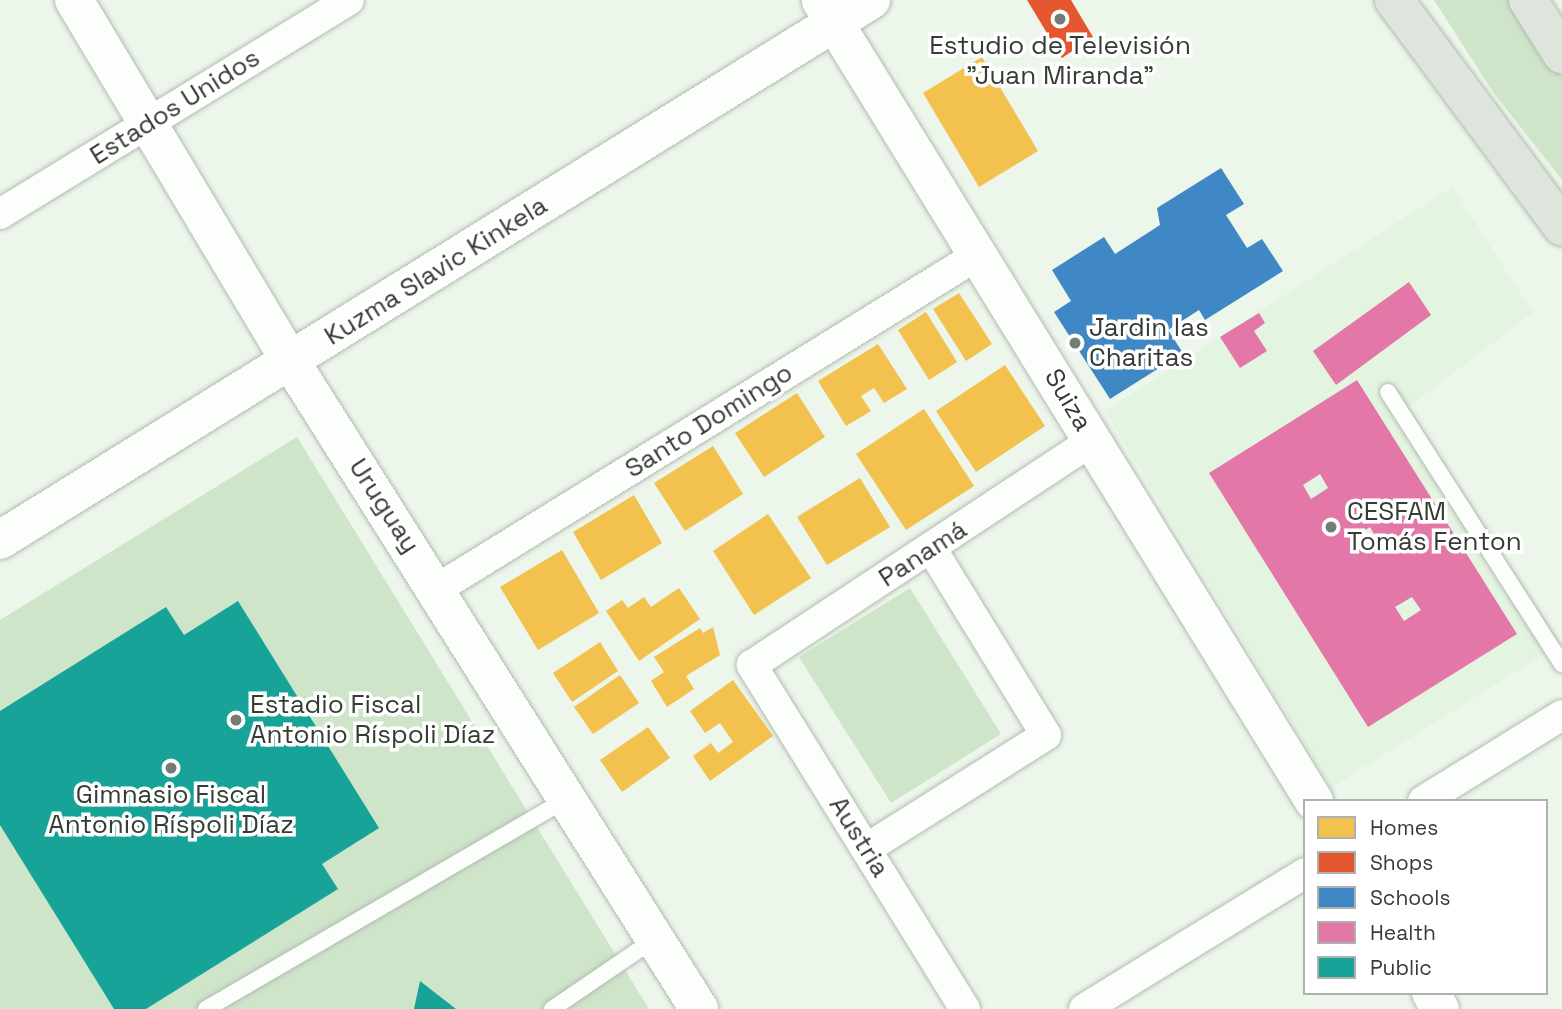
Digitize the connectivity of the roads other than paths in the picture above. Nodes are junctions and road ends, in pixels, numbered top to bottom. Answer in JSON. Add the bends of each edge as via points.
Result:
{"nodes":[{"id":1,"x":74,"y":0,"type":"edge"},
{"id":2,"x":871,"y":0,"type":"edge"},
{"id":3,"x":1394,"y":0,"type":"edge"},
{"id":4,"x":1528,"y":0,"type":"edge"},
{"id":5,"x":345,"y":1,"type":"edge"},
{"id":6,"x":828,"y":11,"type":"edge"},
{"id":7,"x":1562,"y":54,"type":"edge"},
{"id":8,"x":151,"y":122,"type":"junction"},
{"id":9,"x":0,"y":214,"type":"edge"},
{"id":10,"x":1562,"y":226,"type":"edge"},
{"id":11,"x":981,"y":253,"type":"junction"},
{"id":12,"x":291,"y":362,"type":"junction"},
{"id":13,"x":1388,"y":392,"type":"dead end"},
{"id":14,"x":1092,"y":441,"type":"junction"},
{"id":15,"x":0,"y":540,"type":"edge"},
{"id":16,"x":931,"y":548,"type":"junction"},
{"id":17,"x":437,"y":589,"type":"junction"},
{"id":18,"x":1562,"y":664,"type":"edge"},
{"id":19,"x":752,"y":666,"type":"joint"},
{"id":20,"x":1562,"y":715,"type":"edge"},
{"id":21,"x":567,"y":799,"type":"junction"},
{"id":22,"x":1313,"y":799,"type":"edge"},
{"id":23,"x":1426,"y":799,"type":"edge"},
{"id":24,"x":866,"y":849,"type":"junction"},
{"id":25,"x":1303,"y":874,"type":"edge"},
{"id":26,"x":655,"y":939,"type":"junction"},
{"id":27,"x":206,"y":1009,"type":"edge"},
{"id":28,"x":552,"y":1009,"type":"edge"},
{"id":29,"x":699,"y":1009,"type":"edge"},
{"id":30,"x":965,"y":1009,"type":"edge"},
{"id":31,"x":1084,"y":1009,"type":"edge"}],
"edges":[{"from":1,"to":8,"type":"street","name":"Uruguay"},
{"from":2,"to":6,"type":"street","name":"Kuzma Slavic Kinkela"},
{"from":3,"to":10,"type":"main road"},
{"from":4,"to":7,"type":"main road"},
{"from":5,"to":8,"type":"street","name":"Estados Unidos"},
{"from":6,"to":11,"type":"street","name":"Suiza"},
{"from":6,"to":12,"type":"street","name":"Kuzma Slavic Kinkela"},
{"from":8,"to":9,"type":"street","name":"Estados Unidos"},
{"from":8,"to":12,"type":"street","name":"Uruguay"},
{"from":11,"to":14,"type":"street","name":"Suiza"},
{"from":11,"to":17,"type":"street","name":"Santo Domingo"},
{"from":12,"to":15,"type":"street","name":"Kuzma Slavic Kinkela"},
{"from":12,"to":17,"type":"street","name":"Uruguay"},
{"from":13,"to":18,"type":"lane"},
{"from":14,"to":16,"type":"street","name":"Panamá"},
{"from":14,"to":22,"type":"street","name":"Suiza"},
{"from":16,"to":19,"type":"street","name":"Panamá"},
{"from":16,"to":24,"type":"street","via":[[1046,734]]},
{"from":17,"to":21,"type":"street","name":"Uruguay"},
{"from":19,"to":24,"type":"street","name":"Austria"},
{"from":20,"to":23,"type":"street"},
{"from":21,"to":26,"type":"street","name":"Uruguay"},
{"from":21,"to":27,"type":"lane"},
{"from":24,"to":30,"type":"street","name":"Austria"},
{"from":25,"to":31,"type":"street"},
{"from":26,"to":28,"type":"lane"},
{"from":26,"to":29,"type":"street","name":"Uruguay"}]}
